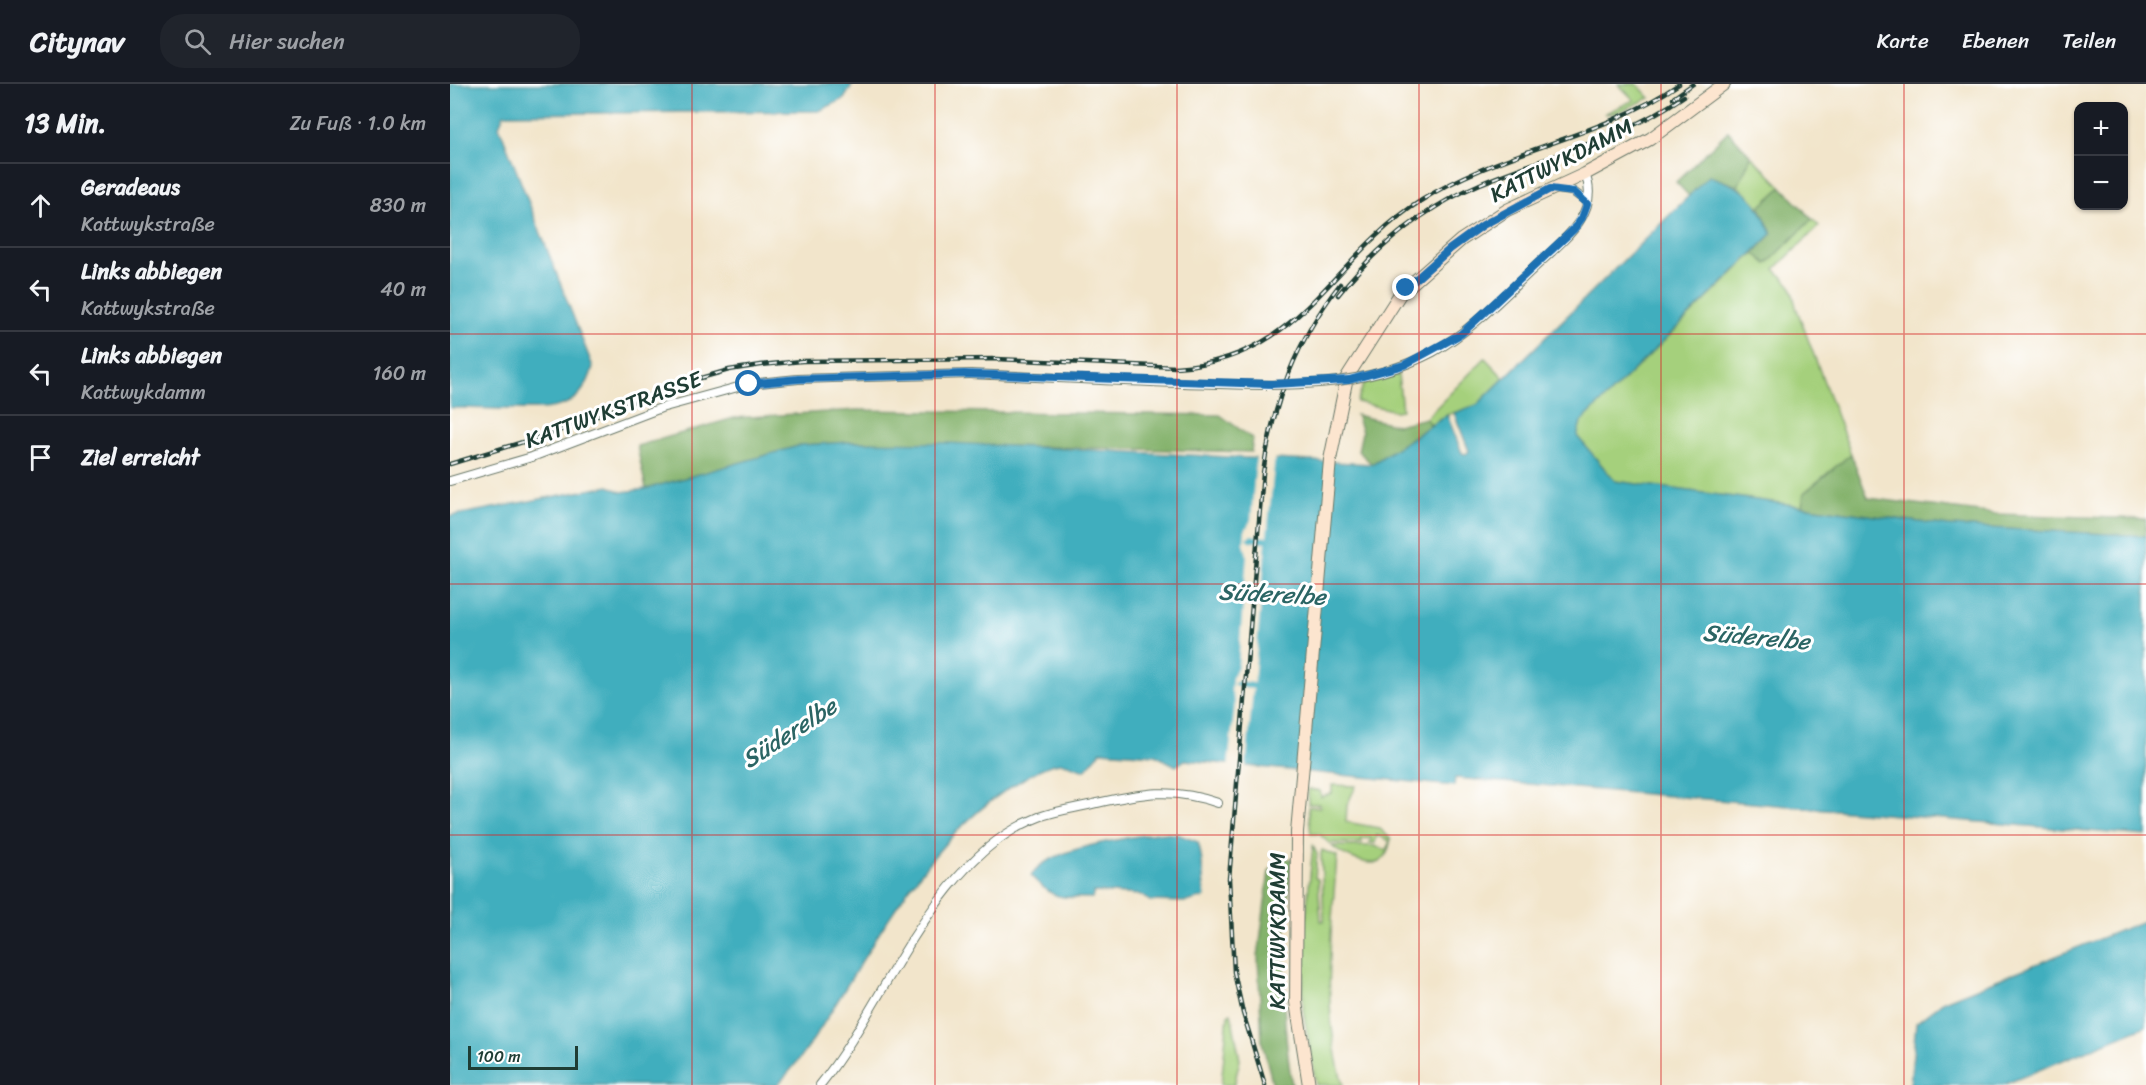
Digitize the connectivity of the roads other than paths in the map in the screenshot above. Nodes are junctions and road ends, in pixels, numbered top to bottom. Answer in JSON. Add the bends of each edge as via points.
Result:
{"nodes":[{"id":1,"x":1724,"y":84,"type":"edge"},
{"id":2,"x":1585,"y":174,"type":"junction"},
{"id":3,"x":1550,"y":189,"type":"junction"},
{"id":4,"x":1584,"y":201,"type":"junction"},
{"id":5,"x":450,"y":481,"type":"edge"},
{"id":6,"x":1218,"y":803,"type":"dead end"},
{"id":7,"x":820,"y":1085,"type":"edge"},
{"id":8,"x":1309,"y":1085,"type":"edge"}],
"edges":[{"from":1,"to":2,"type":"main road","name":"KATTWYKDAMM","via":[[1671,125]]},
{"from":2,"to":3,"type":"main road","name":"KATTWYKDAMM"},
{"from":2,"to":4,"type":"street","via":[[1589,189]]},
{"from":3,"to":4,"type":"street","via":[[1568,190]]},
{"from":3,"to":8,"type":"main road","name":"KATTWYKDAMM","via":[[1483,225],[1420,277],[1374,336],[1345,394],[1337,422],[1330,460],[1295,894],[1299,1030]]},
{"from":4,"to":5,"type":"street","name":"KATTWYKSTRASSE","bridge":true,"via":[[1579,224],[1475,323],[1445,345],[1404,365],[1349,380],[1272,384],[970,374],[749,384],[661,408],[532,457]]},
{"from":6,"to":7,"type":"street","via":[[1173,792],[1125,797],[1040,816],[987,848],[964,871],[896,963],[836,1065]]}]}
